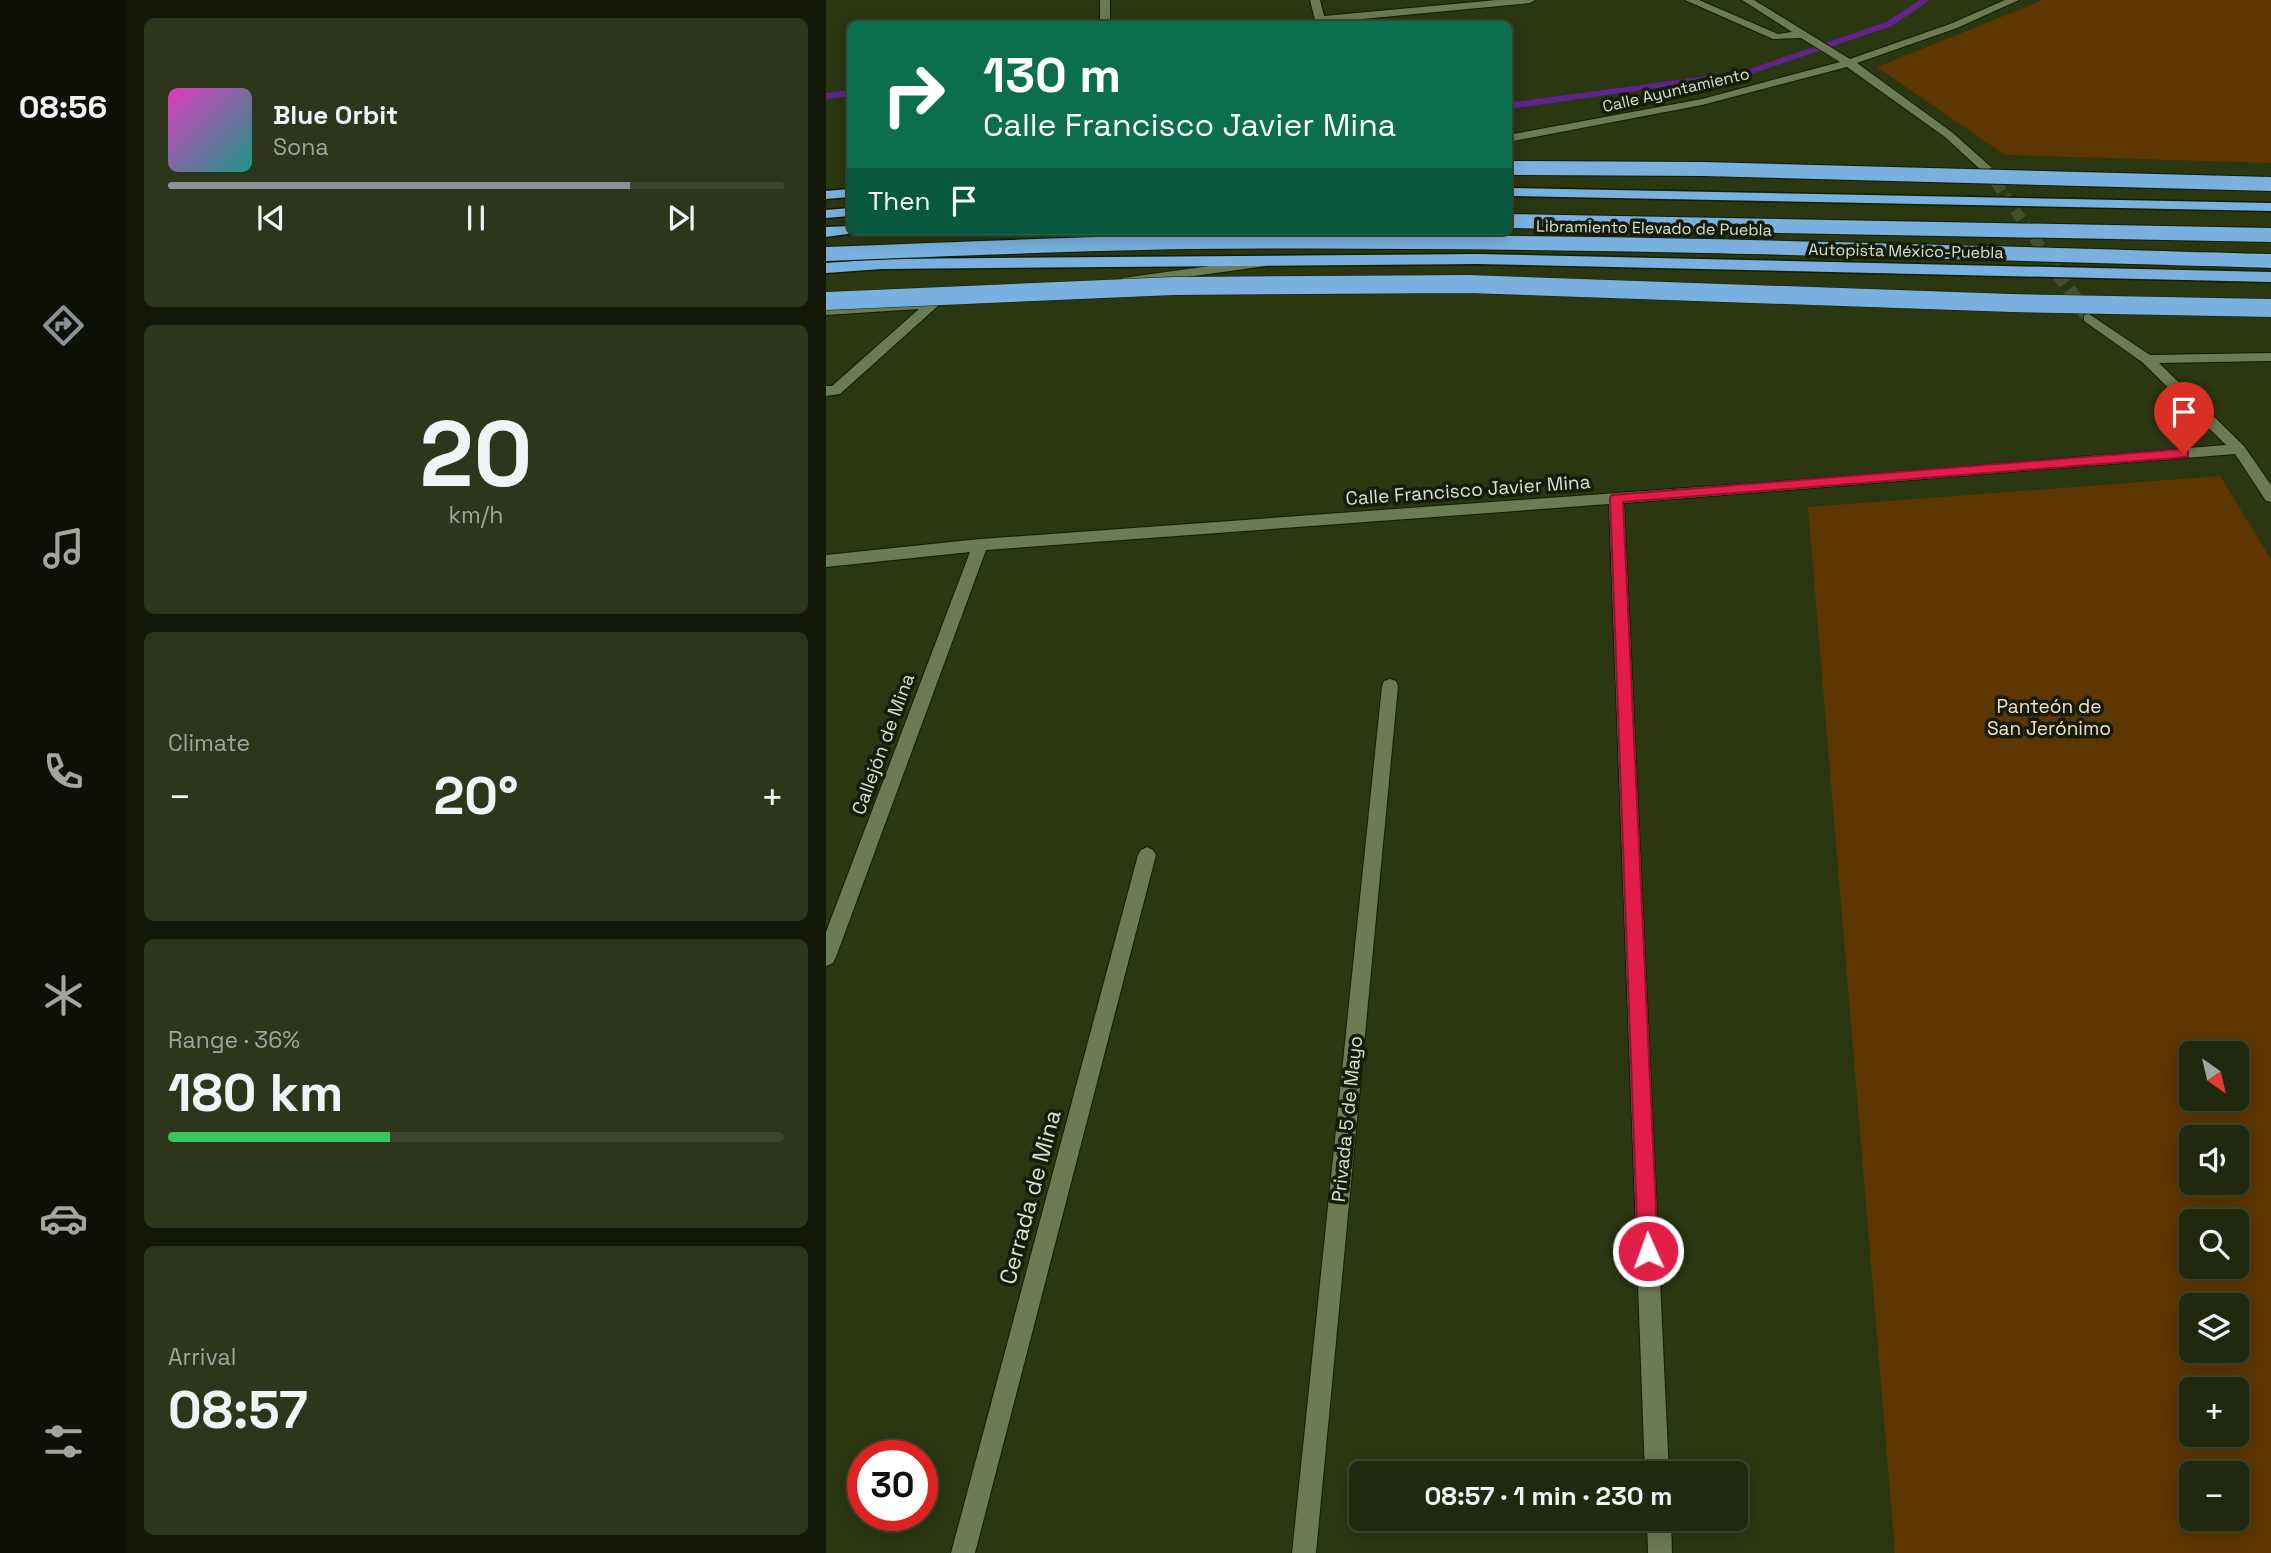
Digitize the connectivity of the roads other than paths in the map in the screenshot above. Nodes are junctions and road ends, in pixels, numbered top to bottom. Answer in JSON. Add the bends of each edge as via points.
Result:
{"nodes":[{"id":1,"x":1105,"y":0,"type":"edge"},
{"id":2,"x":1315,"y":0,"type":"edge"},
{"id":3,"x":1523,"y":0,"type":"edge"},
{"id":4,"x":1690,"y":0,"type":"edge"},
{"id":5,"x":1747,"y":0,"type":"edge"},
{"id":6,"x":2014,"y":0,"type":"edge"},
{"id":7,"x":1105,"y":21,"type":"edge"},
{"id":8,"x":1807,"y":36,"type":"junction"},
{"id":9,"x":1849,"y":62,"type":"junction"},
{"id":10,"x":1512,"y":138,"type":"edge"},
{"id":11,"x":1512,"y":168,"type":"edge"},
{"id":12,"x":1986,"y":168,"type":"tunnel mouth"},
{"id":13,"x":2271,"y":184,"type":"edge"},
{"id":14,"x":1512,"y":192,"type":"edge"},
{"id":15,"x":847,"y":193,"type":"edge"},
{"id":16,"x":826,"y":195,"type":"edge"},
{"id":17,"x":2271,"y":208,"type":"edge"},
{"id":18,"x":847,"y":212,"type":"edge"},
{"id":19,"x":826,"y":214,"type":"edge"},
{"id":20,"x":1512,"y":221,"type":"edge"},
{"id":21,"x":847,"y":230,"type":"edge"},
{"id":22,"x":826,"y":232,"type":"edge"},
{"id":23,"x":2271,"y":235,"type":"edge"},
{"id":24,"x":826,"y":254,"type":"edge"},
{"id":25,"x":1290,"y":259,"type":"junction"},
{"id":26,"x":2271,"y":261,"type":"edge"},
{"id":27,"x":826,"y":268,"type":"edge"},
{"id":28,"x":2271,"y":277,"type":"edge"},
{"id":29,"x":826,"y":301,"type":"edge"},
{"id":30,"x":932,"y":305,"type":"junction"},
{"id":31,"x":2271,"y":308,"type":"edge"},
{"id":32,"x":826,"y":311,"type":"edge"},
{"id":33,"x":2089,"y":318,"type":"tunnel mouth"},
{"id":34,"x":2271,"y":357,"type":"edge"},
{"id":35,"x":2147,"y":359,"type":"junction"},
{"id":36,"x":826,"y":391,"type":"edge"},
{"id":37,"x":2239,"y":449,"type":"junction"},
{"id":38,"x":2271,"y":497,"type":"edge"},
{"id":39,"x":1616,"y":498,"type":"junction"},
{"id":40,"x":980,"y":545,"type":"junction"},
{"id":41,"x":826,"y":561,"type":"edge"},
{"id":42,"x":1390,"y":686,"type":"dead end"},
{"id":43,"x":1147,"y":855,"type":"dead end"},
{"id":44,"x":826,"y":957,"type":"edge"},
{"id":45,"x":1656,"y":1461,"type":"edge"},
{"id":46,"x":1659,"y":1531,"type":"edge"},
{"id":47,"x":964,"y":1553,"type":"edge"},
{"id":48,"x":1304,"y":1553,"type":"edge"},
{"id":49,"x":1660,"y":1553,"type":"edge"}],
"edges":[{"from":1,"to":7,"type":"street"},
{"from":2,"to":3,"type":"street","via":[[1320,20]]},
{"from":4,"to":8,"type":"street","via":[[1777,37]]},
{"from":5,"to":8,"type":"street"},
{"from":6,"to":9,"type":"street","name":"Calle Ayuntamiento"},
{"from":8,"to":9,"type":"street"},
{"from":9,"to":10,"type":"street","name":"Calle Ayuntamiento","via":[[1615,121]]},
{"from":9,"to":12,"type":"street"},
{"from":11,"to":13,"type":"highway","bridge":true},
{"from":14,"to":17,"type":"highway"},
{"from":15,"to":16,"type":"highway"},
{"from":18,"to":19,"type":"highway"},
{"from":20,"to":23,"type":"highway","name":"Libramiento Elevado de Puebla","bridge":true},
{"from":21,"to":22,"type":"highway"},
{"from":24,"to":26,"type":"highway","name":"Libramiento Elevado de Puebla","bridge":true,"via":[[1165,242],[1472,242]]},
{"from":25,"to":27,"type":"highway","name":"Autopista México-Puebla"},
{"from":25,"to":28,"type":"highway","name":"Autopista México-Puebla"},
{"from":25,"to":30,"type":"street"},
{"from":29,"to":31,"type":"highway","bridge":true,"via":[[1174,286],[1468,284]]},
{"from":30,"to":32,"type":"street"},
{"from":30,"to":36,"type":"street","via":[[835,391]]},
{"from":33,"to":35,"type":"street"},
{"from":34,"to":35,"type":"street"},
{"from":35,"to":37,"type":"street"},
{"from":37,"to":38,"type":"street"},
{"from":37,"to":39,"type":"street","name":"Calle Francisco Javier Mina"},
{"from":39,"to":40,"type":"street","name":"Calle Francisco Javier Mina"},
{"from":39,"to":45,"type":"street"},
{"from":40,"to":41,"type":"street","name":"Calle Francisco Javier Mina"},
{"from":40,"to":44,"type":"street","name":"Callejón de Mina"},
{"from":42,"to":48,"type":"street","name":"Privada 5 de Mayo"},
{"from":43,"to":47,"type":"street","name":"Cerrada de Mina"},
{"from":46,"to":49,"type":"street"}]}
